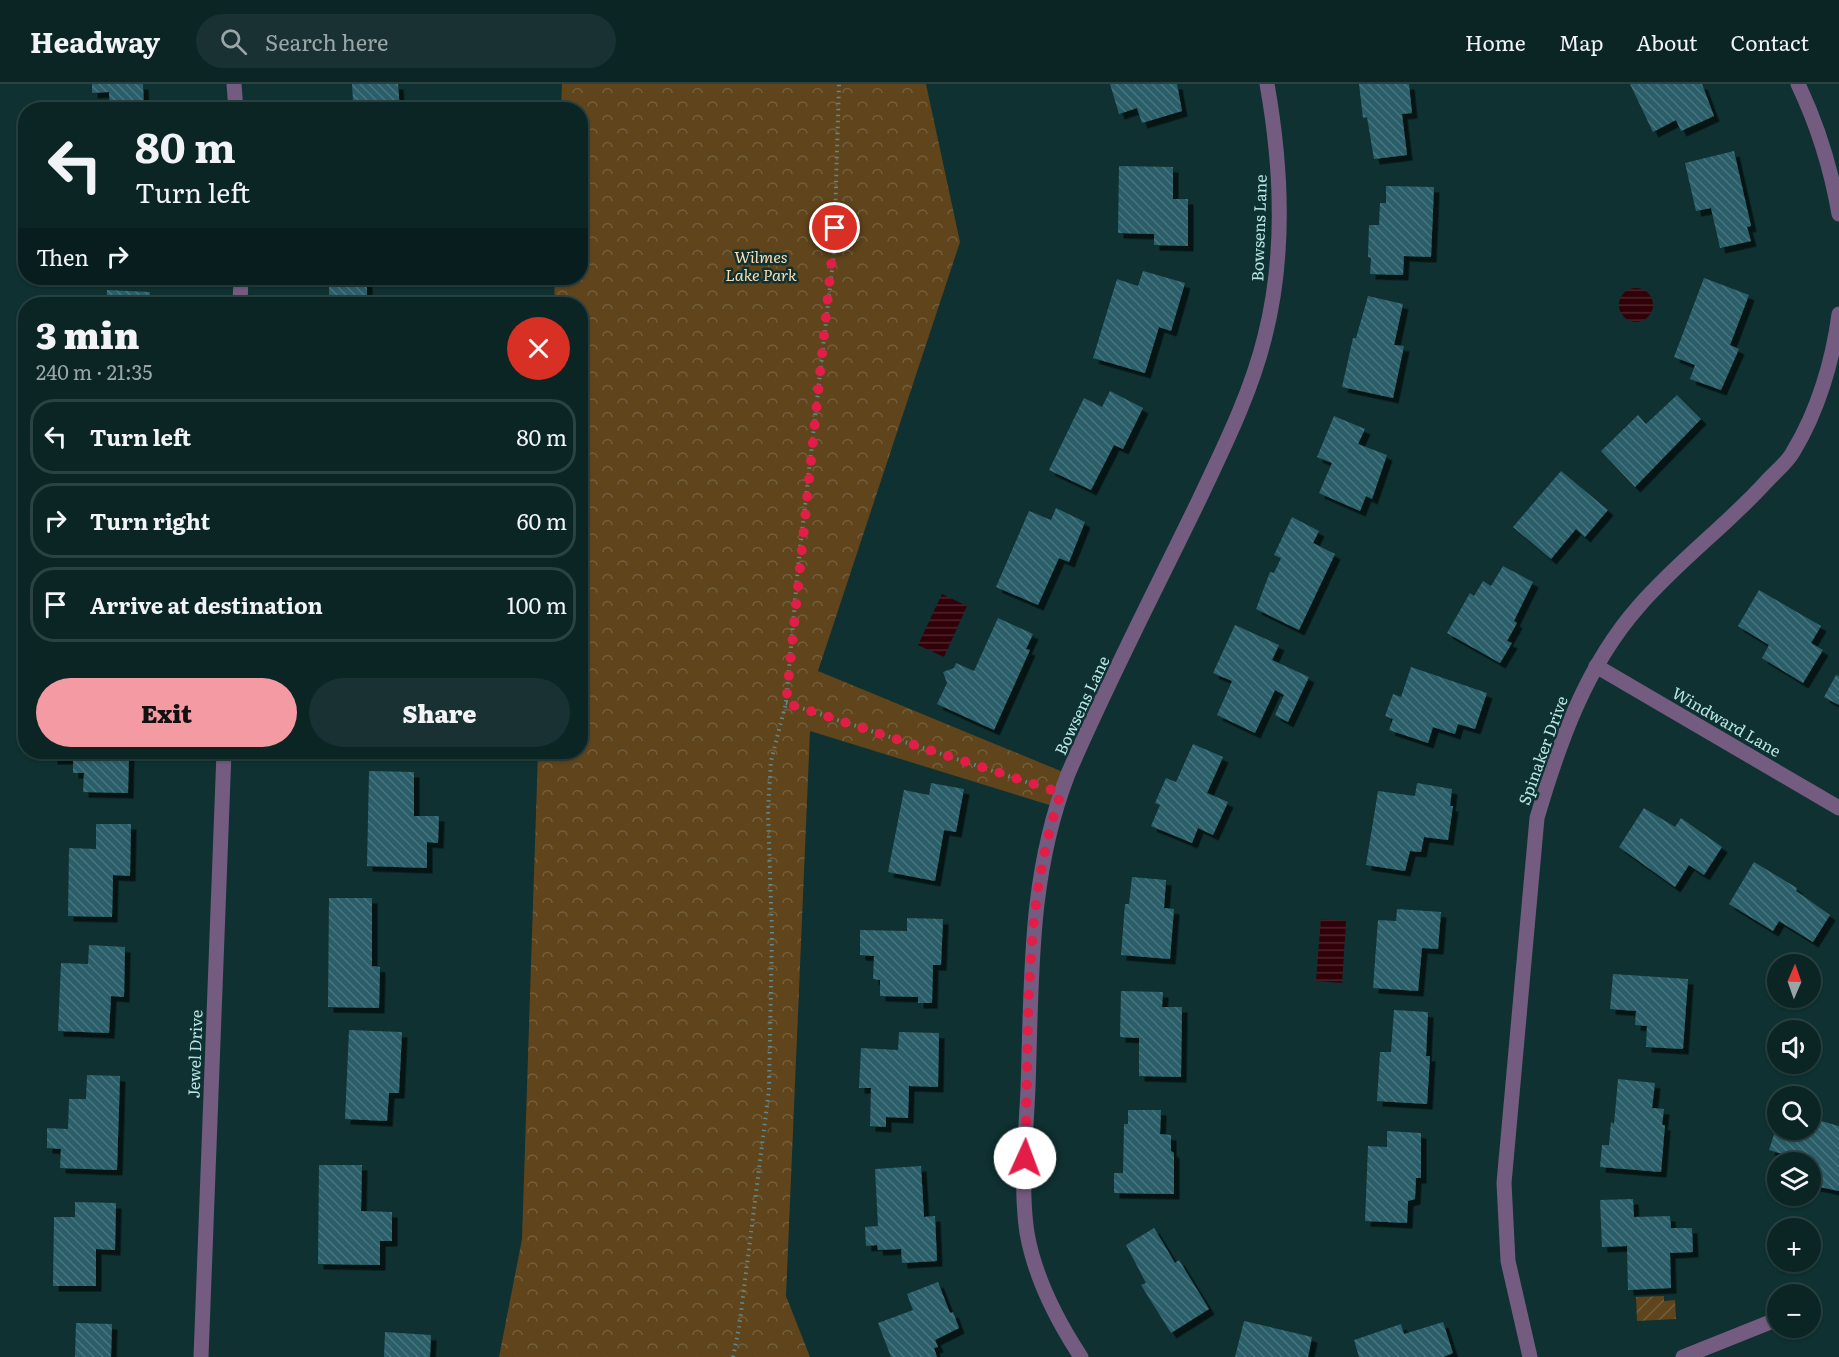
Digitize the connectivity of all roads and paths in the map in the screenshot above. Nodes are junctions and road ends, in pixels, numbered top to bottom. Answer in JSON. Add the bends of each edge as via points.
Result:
{"nodes":[{"id":1,"x":234,"y":84,"type":"edge"},
{"id":2,"x":839,"y":84,"type":"edge"},
{"id":3,"x":1267,"y":84,"type":"edge"},
{"id":4,"x":1798,"y":84,"type":"edge"},
{"id":5,"x":235,"y":102,"type":"edge"},
{"id":6,"x":1839,"y":214,"type":"edge"},
{"id":7,"x":1839,"y":314,"type":"edge"},
{"id":8,"x":1596,"y":666,"type":"junction"},
{"id":9,"x":786,"y":703,"type":"junction"},
{"id":10,"x":224,"y":759,"type":"edge"},
{"id":11,"x":1061,"y":793,"type":"junction"},
{"id":12,"x":1839,"y":808,"type":"edge"},
{"id":13,"x":1767,"y":1323,"type":"edge"},
{"id":14,"x":201,"y":1357,"type":"edge"},
{"id":15,"x":733,"y":1357,"type":"edge"},
{"id":16,"x":1081,"y":1357,"type":"edge"},
{"id":17,"x":1530,"y":1357,"type":"edge"},
{"id":18,"x":1683,"y":1357,"type":"edge"}],
"edges":[{"from":1,"to":5,"type":"street"},
{"from":2,"to":9,"type":"path","via":[[834,252]]},
{"from":3,"to":11,"type":"street","name":"Bowsens Lane","via":[[1277,148],[1280,211],[1277,273],[1260,355],[1227,439]]},
{"from":4,"to":6,"type":"street","via":[[1832,171]]},
{"from":7,"to":8,"type":"street","name":"Spinaker Drive","via":[[1836,341],[1819,396],[1793,453],[1638,607]]},
{"from":8,"to":12,"type":"street","name":"Windward Lane"},
{"from":8,"to":17,"type":"street","name":"Spinaker Drive","via":[[1571,716],[1537,818],[1504,1183],[1508,1261]]},
{"from":9,"to":11,"type":"path"},
{"from":9,"to":15,"type":"path","via":[[771,761],[768,811],[772,934],[769,1090]]},
{"from":10,"to":14,"type":"street","name":"Jewel Drive"},
{"from":11,"to":16,"type":"street","name":"Bowsens Lane","via":[[1046,843],[1036,898],[1024,1181],[1027,1233],[1040,1279],[1061,1326]]},
{"from":13,"to":18,"type":"street"}]}
